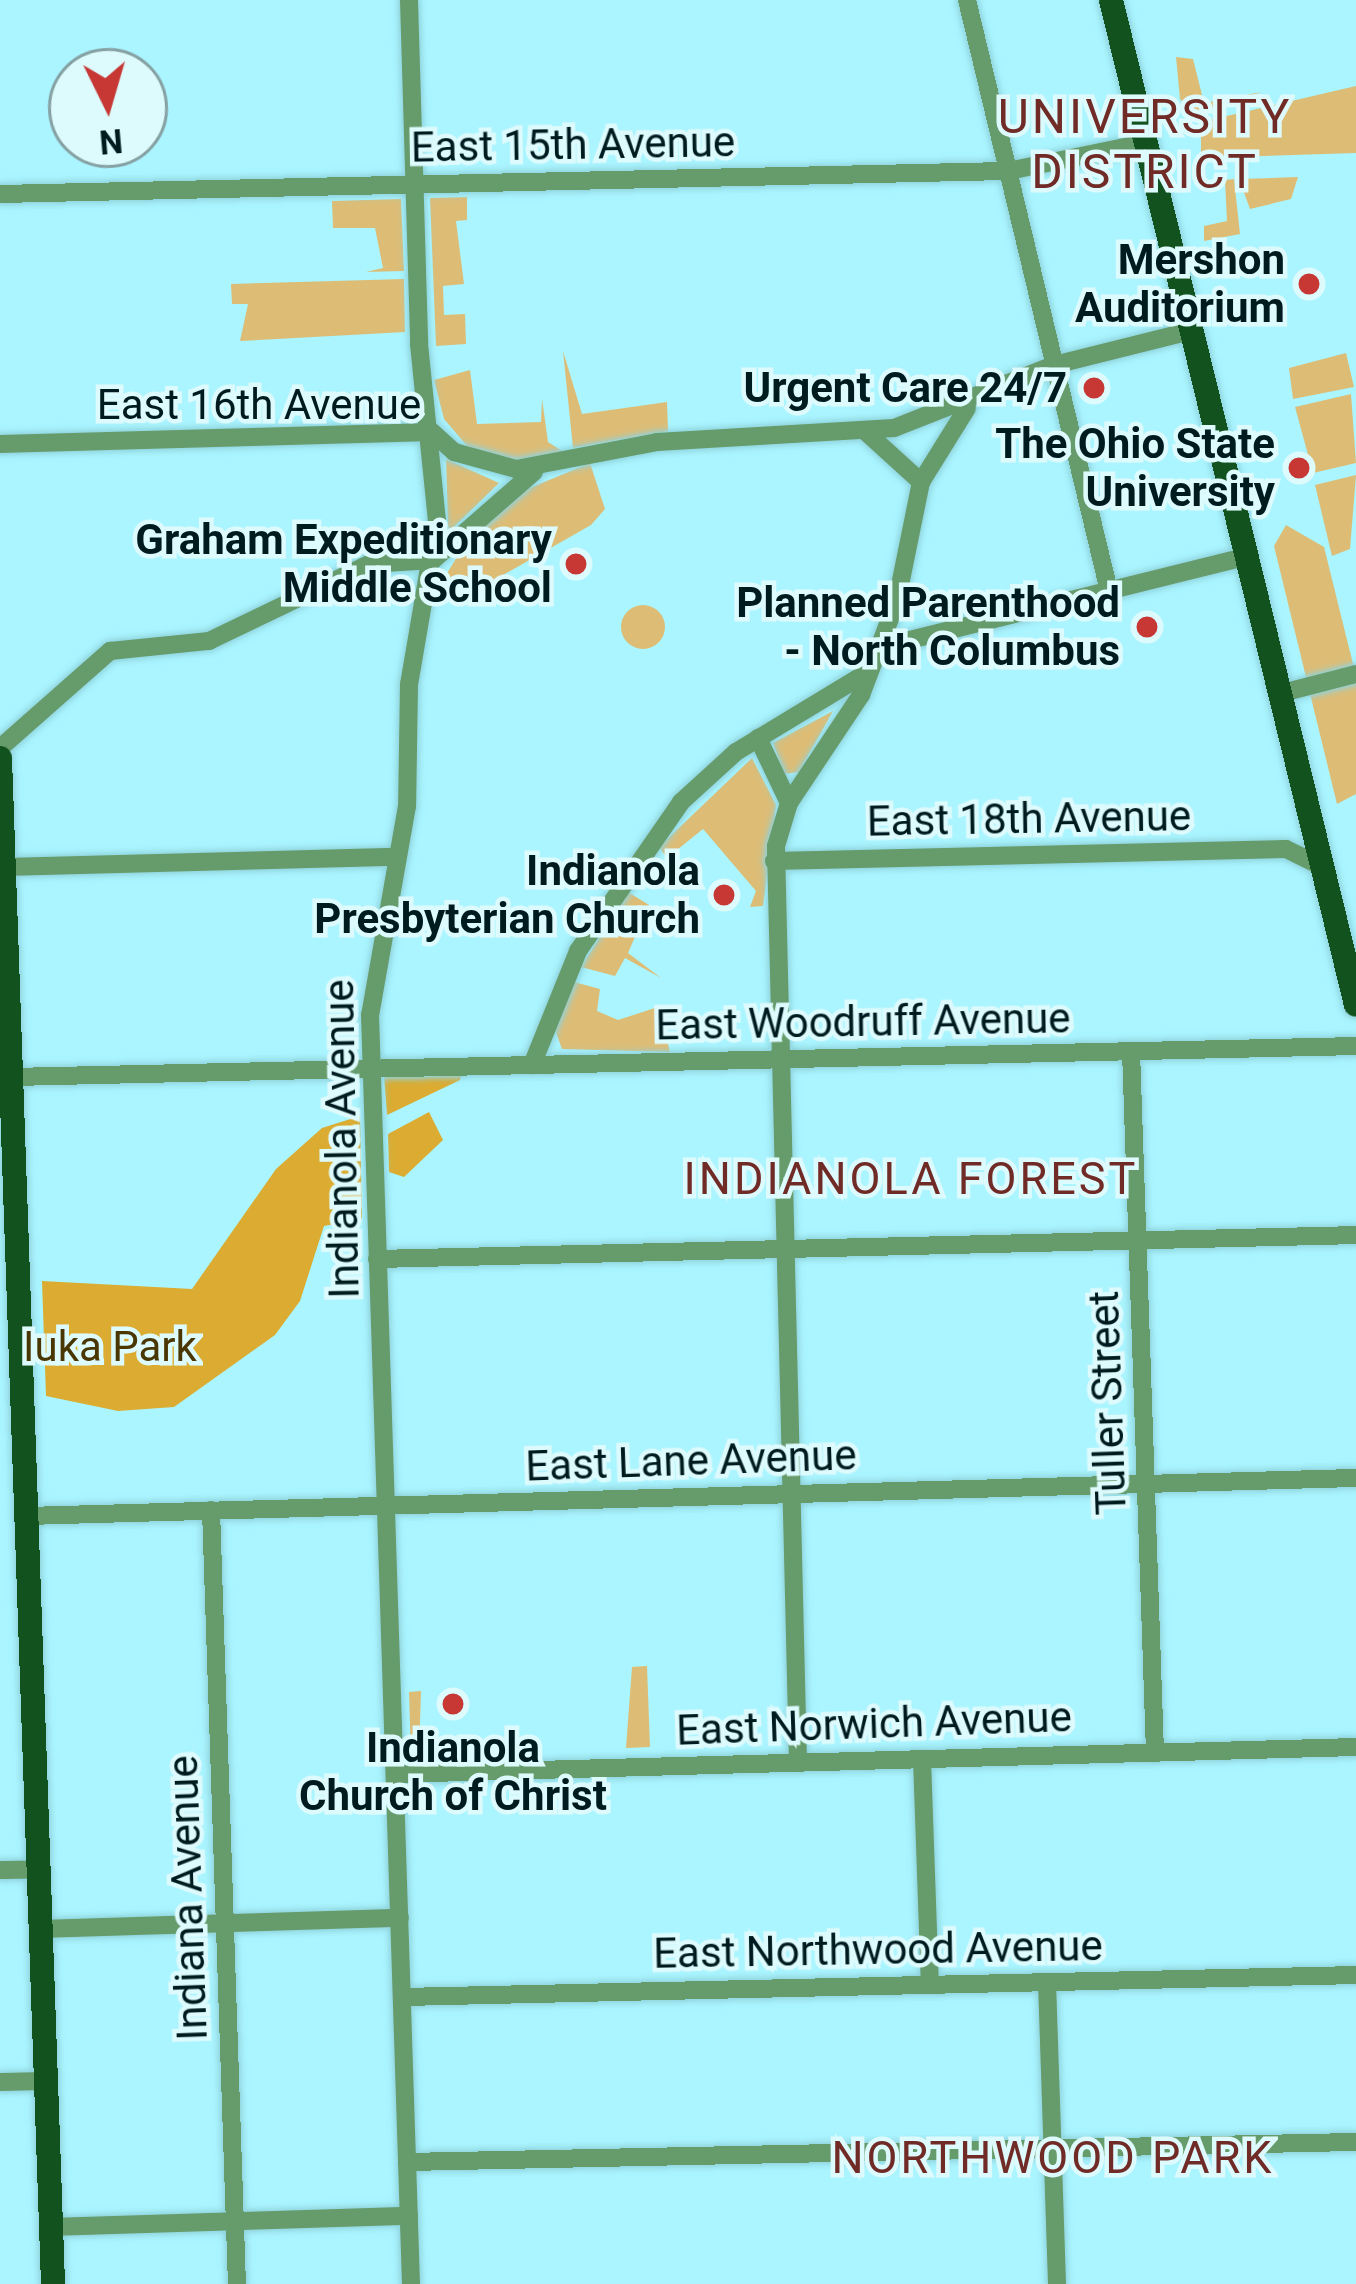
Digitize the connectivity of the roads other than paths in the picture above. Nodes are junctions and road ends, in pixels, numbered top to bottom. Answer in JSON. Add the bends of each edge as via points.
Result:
{"nodes":[{"id":1,"x":409,"y":0,"type":"edge"},
{"id":2,"x":968,"y":0,"type":"edge"},
{"id":3,"x":1111,"y":0,"type":"edge"},
{"id":4,"x":1145,"y":143,"type":"junction"},
{"id":5,"x":1008,"y":171,"type":"junction"},
{"id":6,"x":415,"y":184,"type":"junction"},
{"id":7,"x":0,"y":194,"type":"edge"},
{"id":8,"x":1190,"y":331,"type":"junction"},
{"id":9,"x":1054,"y":365,"type":"junction"},
{"id":10,"x":967,"y":407,"type":"junction"},
{"id":11,"x":432,"y":432,"type":"junction"},
{"id":12,"x":867,"y":433,"type":"junction"},
{"id":13,"x":0,"y":444,"type":"edge"},
{"id":14,"x":550,"y":465,"type":"junction"},
{"id":15,"x":921,"y":482,"type":"junction"},
{"id":16,"x":1244,"y":557,"type":"junction"},
{"id":17,"x":433,"y":560,"type":"junction"},
{"id":18,"x":1108,"y":591,"type":"junction"},
{"id":19,"x":881,"y":647,"type":"junction"},
{"id":20,"x":873,"y":667,"type":"junction"},
{"id":21,"x":1347,"y":676,"type":"edge"},
{"id":22,"x":1278,"y":694,"type":"junction"},
{"id":23,"x":758,"y":738,"type":"junction"},
{"id":24,"x":0,"y":748,"type":"edge"},
{"id":25,"x":0,"y":758,"type":"edge"},
{"id":26,"x":1,"y":791,"type":"edge"},
{"id":27,"x":789,"y":803,"type":"junction"},
{"id":28,"x":1310,"y":824,"type":"junction"},
{"id":29,"x":1286,"y":849,"type":"junction"},
{"id":30,"x":397,"y":856,"type":"junction"},
{"id":31,"x":774,"y":861,"type":"junction"},
{"id":32,"x":1321,"y":866,"type":"junction"},
{"id":33,"x":4,"y":867,"type":"junction"},
{"id":34,"x":1352,"y":966,"type":"edge"},
{"id":35,"x":1356,"y":1005,"type":"edge"},
{"id":36,"x":4,"y":1007,"type":"edge"},
{"id":37,"x":1356,"y":1046,"type":"edge"},
{"id":38,"x":1131,"y":1051,"type":"junction"},
{"id":39,"x":779,"y":1060,"type":"junction"},
{"id":40,"x":532,"y":1065,"type":"junction"},
{"id":41,"x":371,"y":1069,"type":"junction"},
{"id":42,"x":12,"y":1078,"type":"junction"},
{"id":43,"x":9,"y":1225,"type":"edge"},
{"id":44,"x":1356,"y":1235,"type":"edge"},
{"id":45,"x":1136,"y":1240,"type":"junction"},
{"id":46,"x":783,"y":1249,"type":"junction"},
{"id":47,"x":377,"y":1259,"type":"junction"},
{"id":48,"x":1356,"y":1478,"type":"edge"},
{"id":49,"x":1147,"y":1484,"type":"junction"},
{"id":50,"x":790,"y":1494,"type":"junction"},
{"id":51,"x":386,"y":1505,"type":"junction"},
{"id":52,"x":212,"y":1510,"type":"junction"},
{"id":53,"x":27,"y":1516,"type":"junction"},
{"id":54,"x":1356,"y":1747,"type":"edge"},
{"id":55,"x":1155,"y":1752,"type":"junction"},
{"id":56,"x":922,"y":1759,"type":"junction"},
{"id":57,"x":798,"y":1762,"type":"junction"},
{"id":58,"x":395,"y":1774,"type":"junction"},
{"id":59,"x":39,"y":1869,"type":"junction"},
{"id":60,"x":0,"y":1870,"type":"edge"},
{"id":61,"x":400,"y":1918,"type":"junction"},
{"id":62,"x":225,"y":1924,"type":"junction"},
{"id":63,"x":41,"y":1929,"type":"junction"},
{"id":64,"x":1356,"y":1975,"type":"edge"},
{"id":65,"x":1047,"y":1982,"type":"junction"},
{"id":66,"x":930,"y":1985,"type":"junction"},
{"id":67,"x":403,"y":1997,"type":"junction"},
{"id":68,"x":46,"y":2081,"type":"junction"},
{"id":69,"x":0,"y":2082,"type":"edge"},
{"id":70,"x":1356,"y":2142,"type":"edge"},
{"id":71,"x":1052,"y":2147,"type":"junction"},
{"id":72,"x":407,"y":2162,"type":"junction"},
{"id":73,"x":409,"y":2216,"type":"junction"},
{"id":74,"x":235,"y":2221,"type":"junction"},
{"id":75,"x":51,"y":2227,"type":"junction"},
{"id":76,"x":53,"y":2284,"type":"edge"},
{"id":77,"x":237,"y":2284,"type":"edge"},
{"id":78,"x":411,"y":2284,"type":"edge"},
{"id":79,"x":1057,"y":2284,"type":"edge"}],
"edges":[{"from":1,"to":6,"type":"street","name":"Indianola Avenue"},
{"from":2,"to":5,"type":"street"},
{"from":3,"to":4,"type":"main road"},
{"from":4,"to":5,"type":"street","name":"East 15th Avenue"},
{"from":4,"to":8,"type":"main road"},
{"from":5,"to":6,"type":"street","name":"East 15th Avenue"},
{"from":5,"to":9,"type":"street"},
{"from":6,"to":7,"type":"street","name":"East 15th Avenue"},
{"from":6,"to":11,"type":"street","name":"Indianola Avenue"},
{"from":8,"to":9,"type":"street","name":"East 16th Avenue"},
{"from":8,"to":16,"type":"main road"},
{"from":9,"to":10,"type":"street","name":"East 16th Avenue"},
{"from":9,"to":18,"type":"street"},
{"from":10,"to":12,"type":"street","name":"East 16th Avenue"},
{"from":10,"to":15,"type":"street"},
{"from":11,"to":13,"type":"street","name":"East 16th Avenue"},
{"from":11,"to":14,"type":"street","name":"East 16th Avenue","via":[[484,465]]},
{"from":11,"to":17,"type":"street","name":"Indianola Avenue"},
{"from":12,"to":14,"type":"street","name":"East 16th Avenue","via":[[657,442]]},
{"from":12,"to":15,"type":"street"},
{"from":14,"to":17,"type":"street","via":[[496,496]]},
{"from":15,"to":19,"type":"street"},
{"from":16,"to":18,"type":"street"},
{"from":16,"to":22,"type":"main road"},
{"from":17,"to":24,"type":"street","via":[[371,563],[209,641],[110,651]]},
{"from":17,"to":30,"type":"street","name":"Indianola Avenue","via":[[409,684]]},
{"from":18,"to":19,"type":"street"},
{"from":19,"to":20,"type":"street"},
{"from":20,"to":23,"type":"street"},
{"from":20,"to":27,"type":"street"},
{"from":21,"to":22,"type":"street"},
{"from":22,"to":28,"type":"main road"},
{"from":23,"to":27,"type":"street"},
{"from":23,"to":40,"type":"street","via":[[701,781],[622,879],[559,989]]},
{"from":25,"to":26,"type":"main road"},
{"from":26,"to":33,"type":"main road"},
{"from":27,"to":31,"type":"street"},
{"from":28,"to":29,"type":"street"},
{"from":28,"to":32,"type":"main road"},
{"from":29,"to":31,"type":"street","name":"East 18th Avenue"},
{"from":29,"to":32,"type":"street","name":"East 18th Avenue"},
{"from":30,"to":33,"type":"street"},
{"from":30,"to":41,"type":"street","name":"Indianola Avenue","via":[[373,969]]},
{"from":31,"to":39,"type":"street"},
{"from":32,"to":34,"type":"main road"},
{"from":33,"to":36,"type":"main road"},
{"from":34,"to":35,"type":"main road"},
{"from":36,"to":42,"type":"main road"},
{"from":37,"to":38,"type":"street","name":"East Woodruff Avenue"},
{"from":38,"to":39,"type":"street","name":"East Woodruff Avenue"},
{"from":38,"to":45,"type":"street","name":"Tuller Street"},
{"from":39,"to":40,"type":"street","name":"East Woodruff Avenue"},
{"from":39,"to":46,"type":"street"},
{"from":40,"to":41,"type":"street","name":"East Woodruff Avenue"},
{"from":41,"to":42,"type":"street","name":"East Woodruff Avenue"},
{"from":41,"to":47,"type":"street","name":"Indianola Avenue"},
{"from":42,"to":43,"type":"main road"},
{"from":43,"to":53,"type":"main road","via":[[19,1269]]},
{"from":44,"to":45,"type":"street"},
{"from":45,"to":46,"type":"street"},
{"from":45,"to":49,"type":"street","name":"Tuller Street"},
{"from":46,"to":47,"type":"street"},
{"from":46,"to":50,"type":"street"},
{"from":47,"to":51,"type":"street","name":"Indianola Avenue"},
{"from":48,"to":49,"type":"street","name":"East Lane Avenue"},
{"from":49,"to":50,"type":"street","name":"East Lane Avenue"},
{"from":49,"to":55,"type":"street","name":"Tuller Street"},
{"from":50,"to":51,"type":"street","name":"East Lane Avenue"},
{"from":50,"to":57,"type":"street"},
{"from":51,"to":52,"type":"street","name":"East Lane Avenue"},
{"from":51,"to":58,"type":"street","name":"Indianola Avenue"},
{"from":52,"to":53,"type":"street","name":"East Lane Avenue"},
{"from":52,"to":62,"type":"street","name":"Indiana Avenue"},
{"from":53,"to":59,"type":"main road"},
{"from":54,"to":55,"type":"street","name":"East Norwich Avenue"},
{"from":55,"to":56,"type":"street","name":"East Norwich Avenue"},
{"from":56,"to":57,"type":"street","name":"East Norwich Avenue"},
{"from":56,"to":66,"type":"street"},
{"from":57,"to":58,"type":"street","name":"East Norwich Avenue"},
{"from":58,"to":61,"type":"street","name":"Indianola Avenue"},
{"from":59,"to":60,"type":"street"},
{"from":59,"to":63,"type":"main road"},
{"from":61,"to":62,"type":"street"},
{"from":61,"to":67,"type":"street","name":"Indianola Avenue"},
{"from":62,"to":63,"type":"street"},
{"from":62,"to":74,"type":"street","name":"Indiana Avenue"},
{"from":63,"to":68,"type":"main road"},
{"from":64,"to":65,"type":"street","name":"East Northwood Avenue"},
{"from":65,"to":66,"type":"street","name":"East Northwood Avenue"},
{"from":65,"to":71,"type":"street"},
{"from":66,"to":67,"type":"street","name":"East Northwood Avenue"},
{"from":67,"to":72,"type":"street","name":"Indianola Avenue"},
{"from":68,"to":69,"type":"street"},
{"from":68,"to":75,"type":"main road"},
{"from":70,"to":71,"type":"street"},
{"from":71,"to":72,"type":"street"},
{"from":71,"to":79,"type":"street"},
{"from":72,"to":73,"type":"street","name":"Indianola Avenue"},
{"from":73,"to":74,"type":"street"},
{"from":73,"to":78,"type":"street","name":"Indianola Avenue"},
{"from":74,"to":75,"type":"street"},
{"from":74,"to":77,"type":"street","name":"Indiana Avenue"},
{"from":75,"to":76,"type":"main road"}]}
